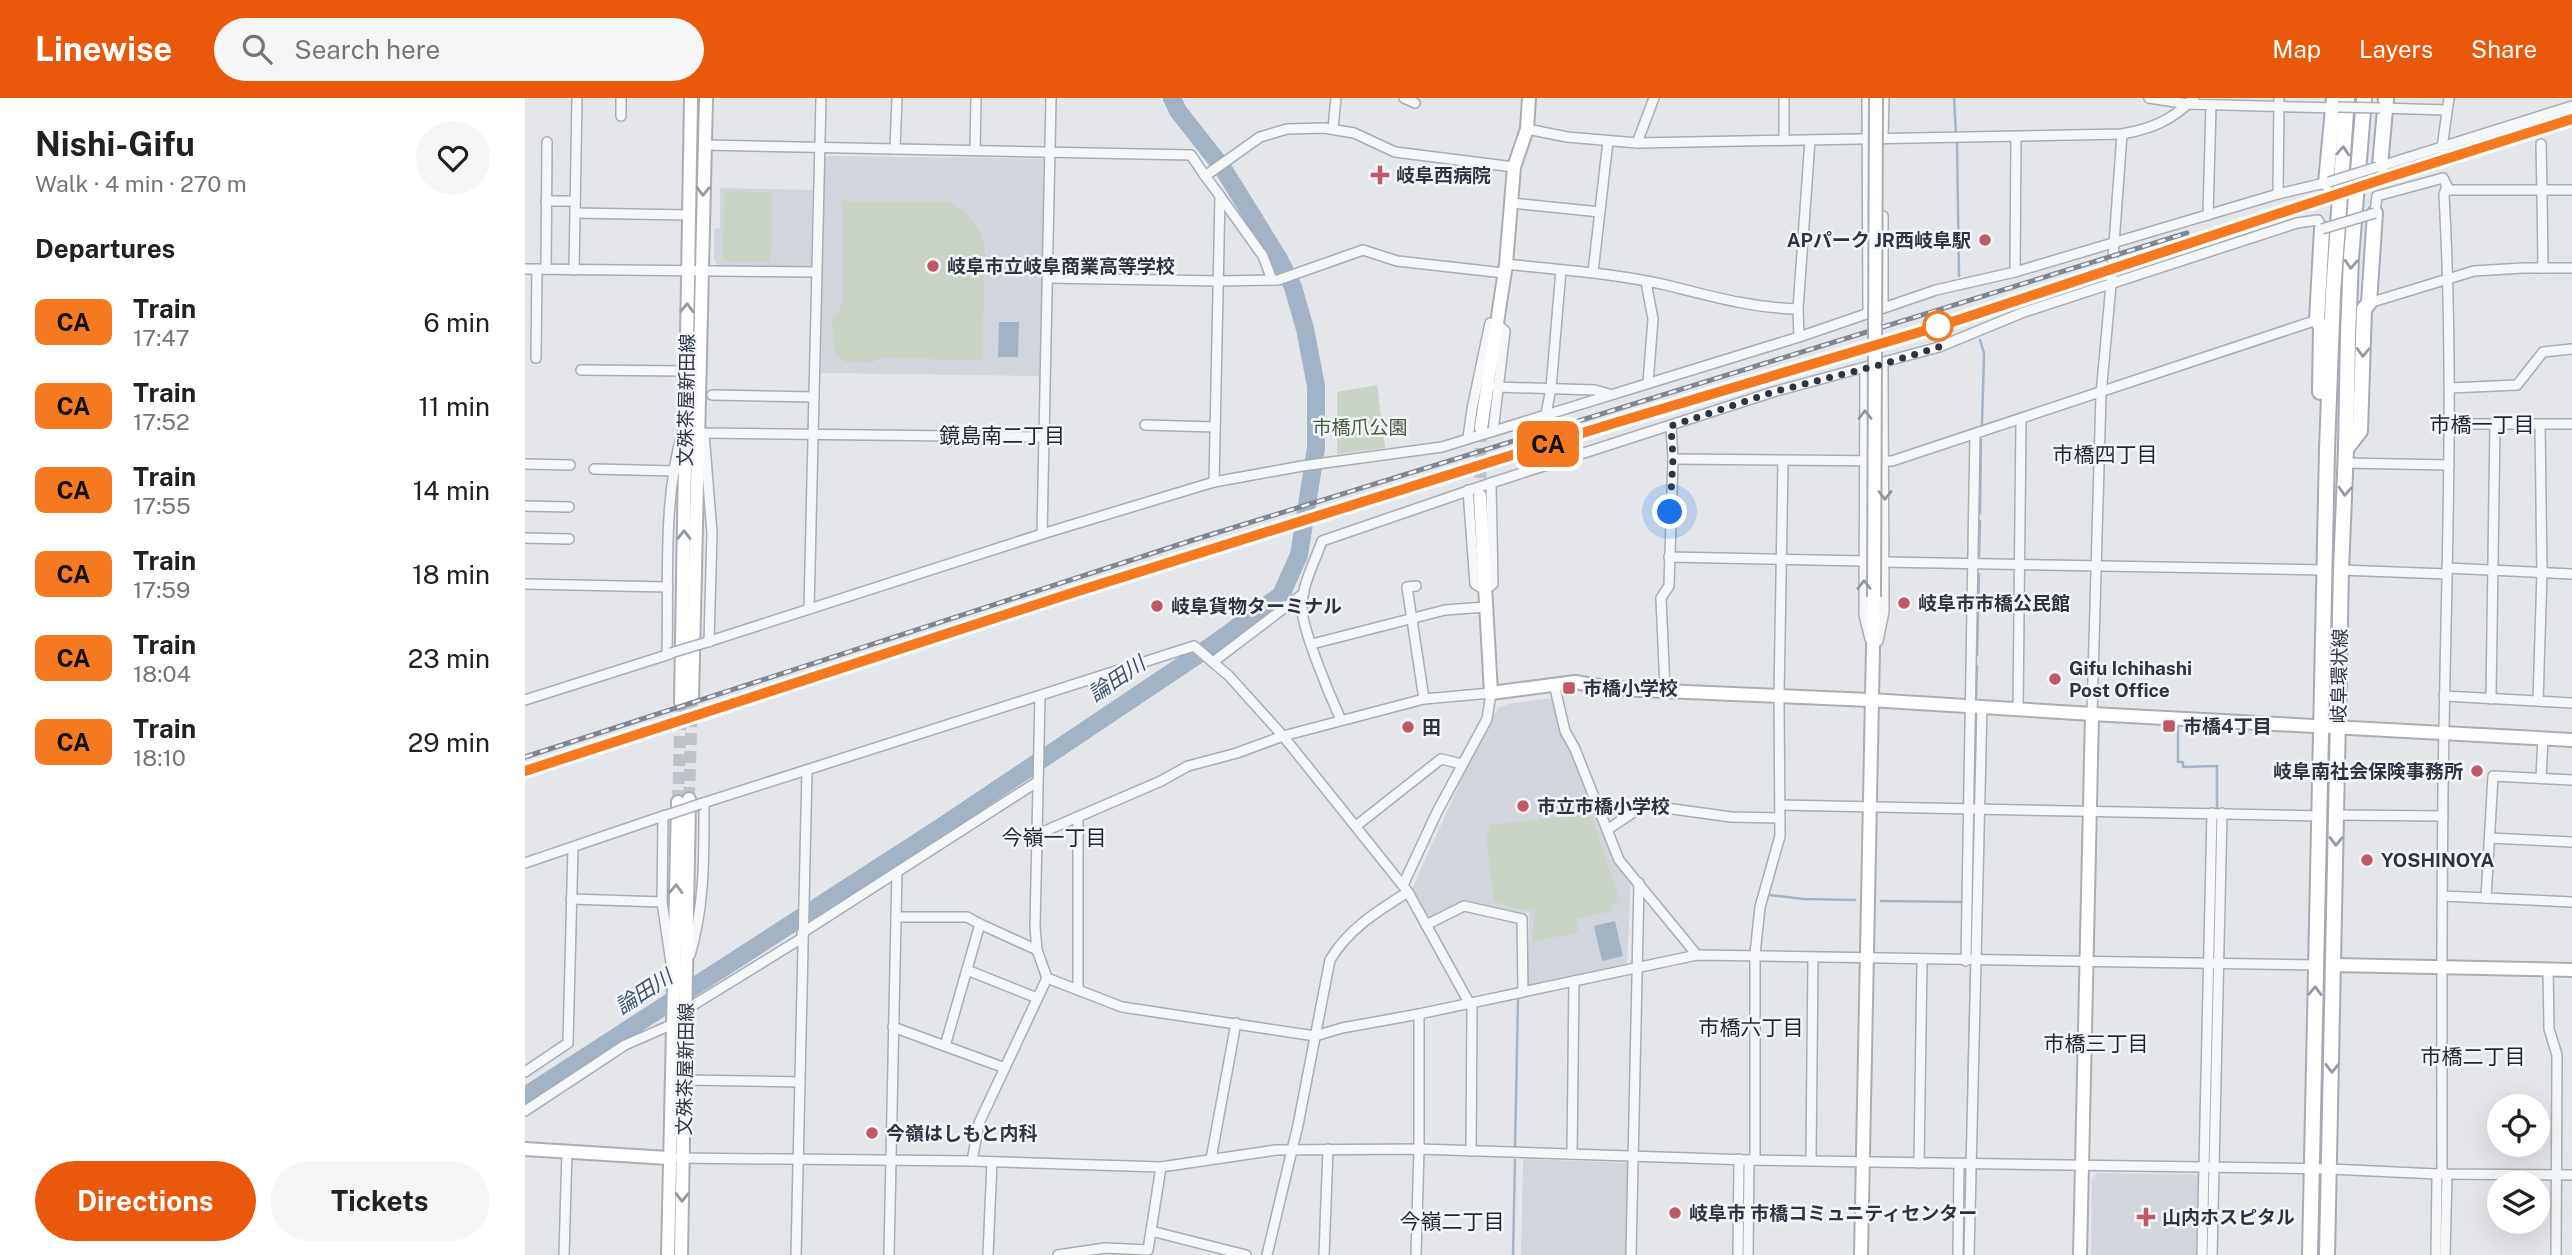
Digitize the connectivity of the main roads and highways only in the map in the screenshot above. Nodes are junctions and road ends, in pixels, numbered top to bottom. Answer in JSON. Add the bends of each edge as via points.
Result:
{"nodes":[{"id":1,"x":2364,"y":98,"type":"edge"},
{"id":2,"x":2338,"y":103,"type":"edge"},
{"id":3,"x":2383,"y":105,"type":"edge"},
{"id":4,"x":2378,"y":167,"type":"road end"},
{"id":5,"x":2328,"y":182,"type":"road end"},
{"id":6,"x":2375,"y":213,"type":"road end"},
{"id":7,"x":2322,"y":229,"type":"road end"},
{"id":8,"x":2327,"y":449,"type":"junction"},
{"id":9,"x":2346,"y":456,"type":"junction"},
{"id":10,"x":2310,"y":1255,"type":"edge"},
{"id":11,"x":2327,"y":1255,"type":"edge"}],
"edges":[{"from":1,"to":9,"type":"main road","name":"岐阜環状線","one_way":true,"via":[[2351,258]]},
{"from":2,"to":5,"type":"main road"},
{"from":8,"to":2,"type":"main road","name":"岐阜環状線","one_way":true},
{"from":3,"to":4,"type":"main road"},
{"from":6,"to":9,"type":"main road","one_way":true,"via":[[2369,303],[2364,309],[2360,431]]},
{"from":7,"to":8,"type":"main road","via":[[2317,320],[2321,327],[2319,431],[2320,442]]},
{"from":10,"to":8,"type":"main road","name":"岐阜環状線","one_way":true},
{"from":9,"to":11,"type":"main road","name":"岐阜環状線","one_way":true}]}
